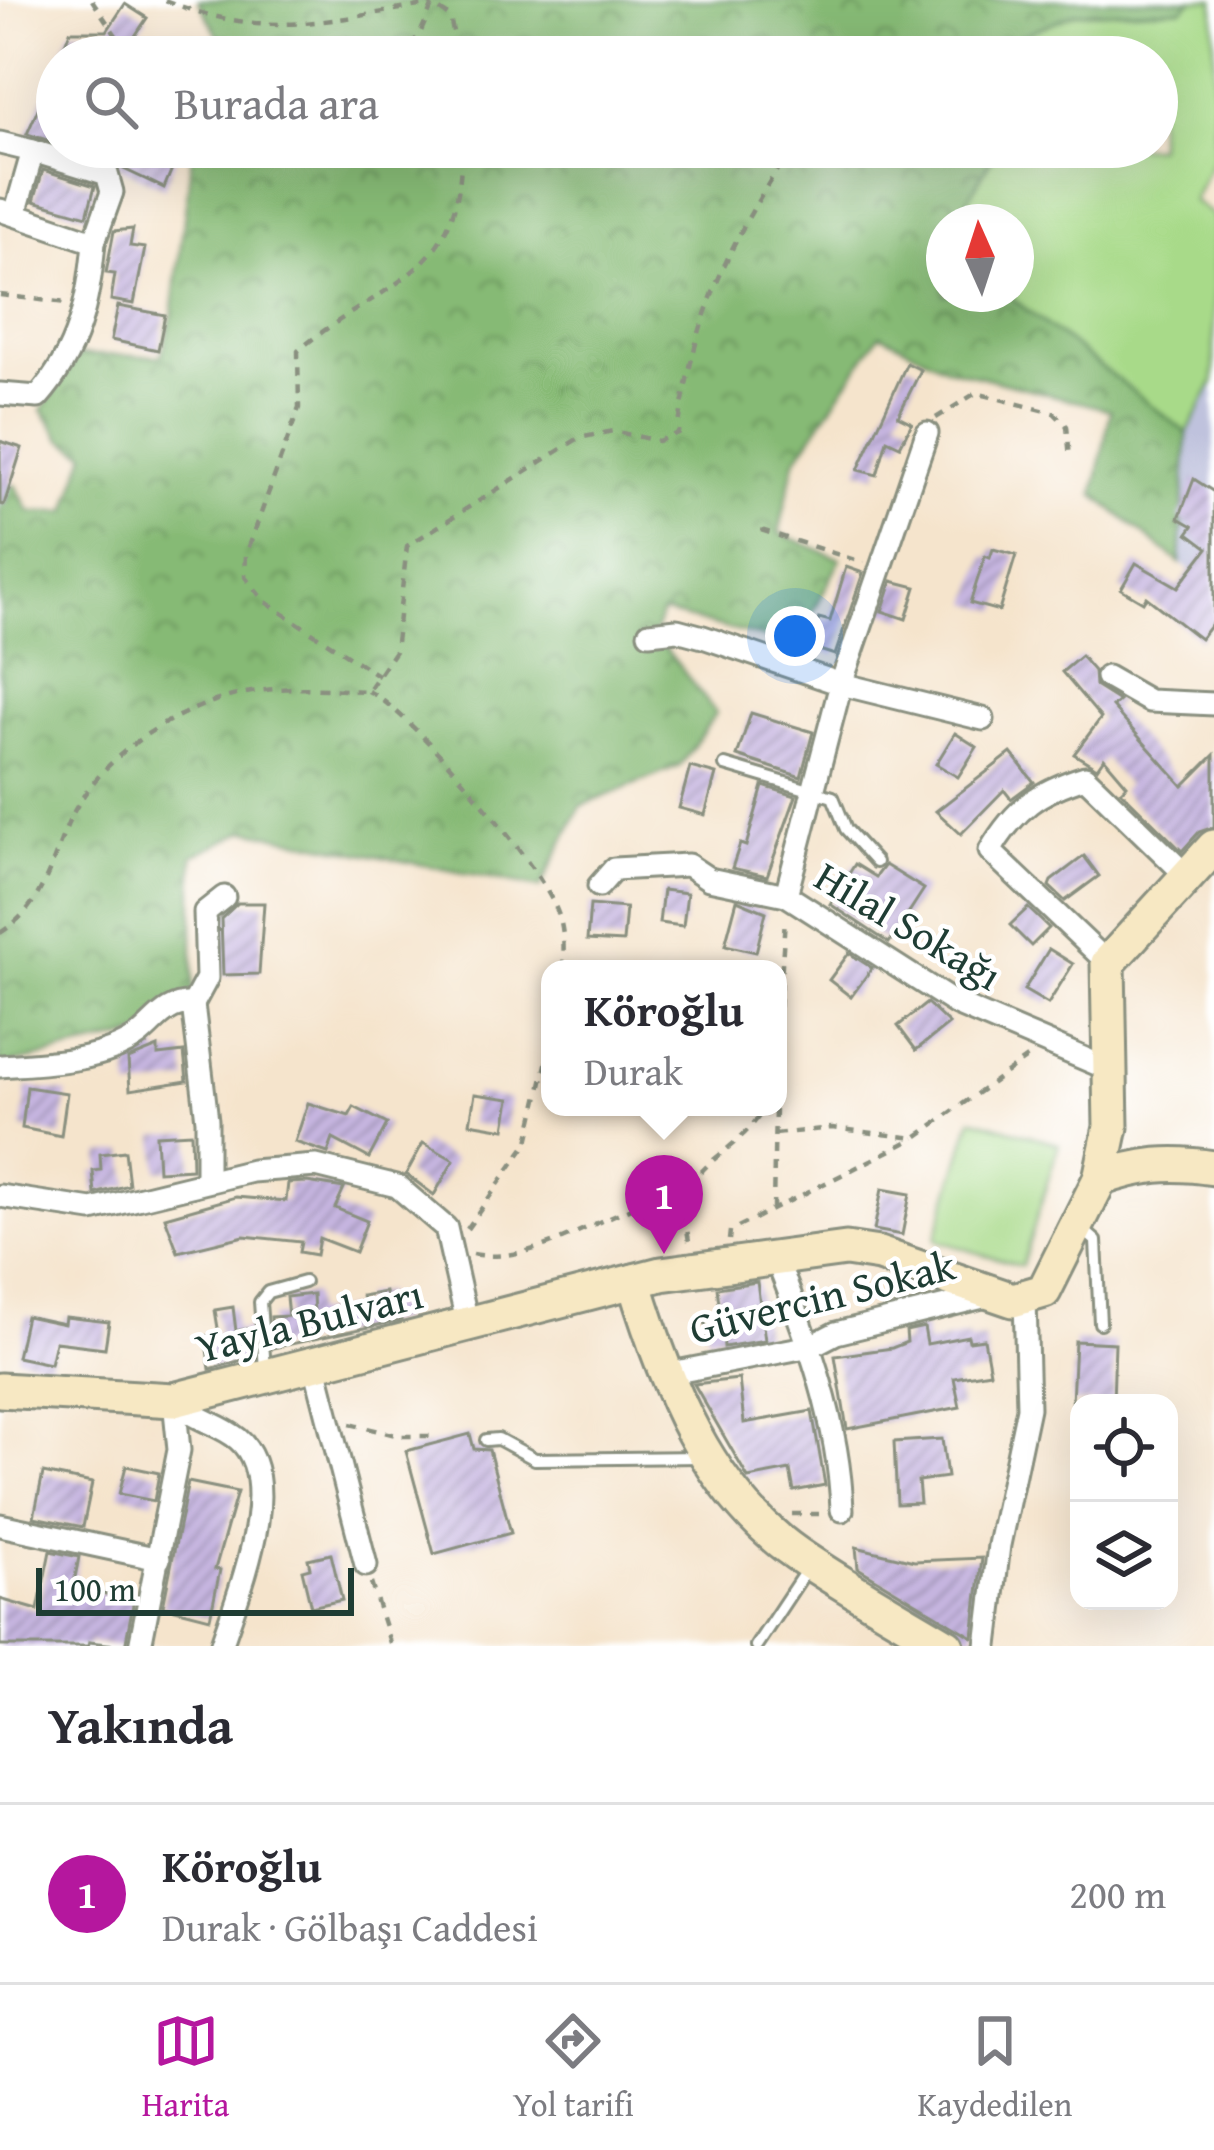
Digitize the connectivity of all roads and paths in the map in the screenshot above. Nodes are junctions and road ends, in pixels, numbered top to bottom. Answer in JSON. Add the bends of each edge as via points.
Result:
{"nodes":[{"id":1,"x":92,"y":0,"type":"edge"},
{"id":2,"x":165,"y":0,"type":"edge"},
{"id":3,"x":425,"y":0,"type":"edge"},
{"id":4,"x":433,"y":4,"type":"junction"},
{"id":5,"x":116,"y":36,"type":"edge"},
{"id":6,"x":419,"y":36,"type":"edge"},
{"id":7,"x":454,"y":36,"type":"edge"},
{"id":8,"x":0,"y":143,"type":"edge"},
{"id":9,"x":33,"y":151,"type":"junction"},
{"id":10,"x":36,"y":152,"type":"edge"},
{"id":11,"x":88,"y":168,"type":"edge"},
{"id":12,"x":458,"y":168,"type":"edge"},
{"id":13,"x":778,"y":168,"type":"edge"},
{"id":14,"x":7,"y":212,"type":"edge"},
{"id":15,"x":94,"y":242,"type":"junction"},
{"id":16,"x":0,"y":295,"type":"edge"},
{"id":17,"x":88,"y":306,"type":"junction"},
{"id":18,"x":0,"y":394,"type":"edge"},
{"id":19,"x":927,"y":433,"type":"joint"},
{"id":20,"x":1070,"y":458,"type":"dead end"},
{"id":21,"x":761,"y":530,"type":"dead end"},
{"id":22,"x":881,"y":569,"type":"junction"},
{"id":23,"x":649,"y":633,"type":"dead end"},
{"id":24,"x":379,"y":676,"type":"junction"},
{"id":25,"x":1107,"y":677,"type":"dead end"},
{"id":26,"x":842,"y":683,"type":"junction"},
{"id":27,"x":368,"y":691,"type":"junction"},
{"id":28,"x":1214,"y":704,"type":"edge"},
{"id":29,"x":983,"y":719,"type":"dead end"},
{"id":30,"x":725,"y":765,"type":"dead end"},
{"id":31,"x":810,"y":790,"type":"junction"},
{"id":32,"x":1214,"y":847,"type":"edge"},
{"id":33,"x":876,"y":862,"type":"dead end"},
{"id":34,"x":1187,"y":877,"type":"junction"},
{"id":35,"x":599,"y":886,"type":"dead end"},
{"id":36,"x":786,"y":895,"type":"junction"},
{"id":37,"x":224,"y":897,"type":"dead end"},
{"id":38,"x":0,"y":933,"type":"edge"},
{"id":39,"x":563,"y":960,"type":"edge"},
{"id":40,"x":782,"y":960,"type":"edge"},
{"id":41,"x":1108,"y":963,"type":"junction"},
{"id":42,"x":193,"y":1004,"type":"junction"},
{"id":43,"x":1036,"y":1042,"type":"junction"},
{"id":44,"x":0,"y":1066,"type":"edge"},
{"id":45,"x":1111,"y":1070,"type":"junction"},
{"id":46,"x":541,"y":1086,"type":"edge"},
{"id":47,"x":760,"y":1116,"type":"edge"},
{"id":48,"x":775,"y":1116,"type":"edge"},
{"id":49,"x":776,"y":1134,"type":"junction"},
{"id":50,"x":915,"y":1138,"type":"junction"},
{"id":51,"x":1214,"y":1168,"type":"edge"},
{"id":52,"x":1100,"y":1179,"type":"junction"},
{"id":53,"x":207,"y":1180,"type":"junction"},
{"id":54,"x":0,"y":1196,"type":"edge"},
{"id":55,"x":684,"y":1196,"type":"junction"},
{"id":56,"x":772,"y":1210,"type":"junction"},
{"id":57,"x":1078,"y":1227,"type":"junction"},
{"id":58,"x":450,"y":1240,"type":"junction"},
{"id":59,"x":776,"y":1258,"type":"junction"},
{"id":60,"x":732,"y":1263,"type":"junction"},
{"id":61,"x":694,"y":1268,"type":"junction"},
{"id":62,"x":634,"y":1281,"type":"junction"},
{"id":63,"x":304,"y":1282,"type":"dead end"},
{"id":64,"x":1010,"y":1297,"type":"junction"},
{"id":65,"x":1100,"y":1323,"type":"dead end"},
{"id":66,"x":468,"y":1326,"type":"junction"},
{"id":67,"x":811,"y":1346,"type":"junction"},
{"id":68,"x":666,"y":1374,"type":"junction"},
{"id":69,"x":268,"y":1378,"type":"junction"},
{"id":70,"x":318,"y":1379,"type":"junction"},
{"id":71,"x":0,"y":1390,"type":"edge"},
{"id":72,"x":174,"y":1400,"type":"junction"},
{"id":73,"x":432,"y":1436,"type":"dead end"},
{"id":74,"x":486,"y":1440,"type":"dead end"},
{"id":75,"x":705,"y":1457,"type":"junction"},
{"id":76,"x":842,"y":1510,"type":"joint"},
{"id":77,"x":750,"y":1513,"type":"junction"},
{"id":78,"x":0,"y":1525,"type":"edge"},
{"id":79,"x":159,"y":1559,"type":"junction"},
{"id":80,"x":811,"y":1563,"type":"junction"},
{"id":81,"x":366,"y":1565,"type":"joint"},
{"id":82,"x":140,"y":1646,"type":"edge"},
{"id":83,"x":221,"y":1646,"type":"edge"},
{"id":84,"x":391,"y":1646,"type":"edge"},
{"id":85,"x":756,"y":1646,"type":"edge"},
{"id":86,"x":947,"y":1646,"type":"edge"},
{"id":87,"x":987,"y":1646,"type":"edge"}],
"edges":[{"from":1,"to":5,"type":"path"},
{"from":2,"to":4,"type":"path","via":[[263,28]]},
{"from":3,"to":4,"type":"path"},
{"from":4,"to":6,"type":"path"},
{"from":4,"to":7,"type":"path","via":[[450,17]]},
{"from":8,"to":9,"type":"street"},
{"from":9,"to":10,"type":"street"},
{"from":9,"to":14,"type":"street"},
{"from":11,"to":15,"type":"street","via":[[107,174],[112,192]]},
{"from":12,"to":24,"type":"path","via":[[451,221],[424,266],[342,313],[298,351],[298,408],[246,556],[245,577],[264,602]]},
{"from":13,"to":24,"type":"path","via":[[737,229],[694,347],[678,433],[658,441],[613,431],[579,438],[407,546],[395,650]]},
{"from":14,"to":15,"type":"street"},
{"from":15,"to":17,"type":"street"},
{"from":16,"to":17,"type":"path"},
{"from":17,"to":18,"type":"street","via":[[64,363],[38,397]]},
{"from":19,"to":20,"type":"path","via":[[962,398],[994,396],[1062,418]]},
{"from":19,"to":22,"type":"street"},
{"from":21,"to":22,"type":"path"},
{"from":22,"to":26,"type":"street"},
{"from":23,"to":26,"type":"street","via":[[703,637]]},
{"from":24,"to":27,"type":"path"},
{"from":25,"to":28,"type":"street","via":[[1149,701]]},
{"from":26,"to":29,"type":"street"},
{"from":26,"to":31,"type":"street"},
{"from":27,"to":38,"type":"path","via":[[260,690],[145,734],[98,776],[25,919]]},
{"from":27,"to":39,"type":"path","via":[[391,702],[454,770],[555,904]]},
{"from":30,"to":31,"type":"lane"},
{"from":31,"to":33,"type":"lane","via":[[833,797],[846,829]]},
{"from":31,"to":36,"type":"street"},
{"from":32,"to":34,"type":"street"},
{"from":34,"to":41,"type":"street"},
{"from":34,"to":41,"type":"street","via":[[1085,777],[1039,791],[1007,822],[990,850]]},
{"from":35,"to":36,"type":"street","name":"Hilal Sokağı","via":[[614,869],[666,864]]},
{"from":36,"to":40,"type":"path"},
{"from":36,"to":43,"type":"street","name":"Hilal Sokağı","via":[[956,1004]]},
{"from":37,"to":42,"type":"street","via":[[205,912],[208,978]]},
{"from":41,"to":45,"type":"street"},
{"from":42,"to":44,"type":"street","via":[[82,1057]]},
{"from":42,"to":53,"type":"street"},
{"from":43,"to":45,"type":"street","name":"Hilal Sokağı"},
{"from":43,"to":50,"type":"path","via":[[1025,1064]]},
{"from":45,"to":52,"type":"street"},
{"from":46,"to":58,"type":"path","via":[[528,1142],[470,1228]]},
{"from":47,"to":55,"type":"path","via":[[694,1175]]},
{"from":48,"to":49,"type":"path"},
{"from":49,"to":50,"type":"path","via":[[832,1129]]},
{"from":49,"to":56,"type":"path"},
{"from":50,"to":56,"type":"path"},
{"from":51,"to":52,"type":"street","via":[[1142,1164]]},
{"from":52,"to":57,"type":"street"},
{"from":53,"to":54,"type":"street","via":[[92,1210]]},
{"from":53,"to":58,"type":"street","via":[[279,1166],[376,1178],[437,1216]]},
{"from":55,"to":58,"type":"path","via":[[654,1197],[509,1256],[475,1256]]},
{"from":55,"to":61,"type":"path"},
{"from":56,"to":60,"type":"path","via":[[730,1231]]},
{"from":57,"to":64,"type":"street","via":[[1044,1291]]},
{"from":57,"to":65,"type":"lane","via":[[1096,1241]]},
{"from":58,"to":66,"type":"street"},
{"from":59,"to":60,"type":"street","name":"Yayla Bulvarı"},
{"from":59,"to":64,"type":"street","name":"Yayla Bulvarı","via":[[879,1254]]},
{"from":59,"to":67,"type":"street"},
{"from":60,"to":61,"type":"street","name":"Yayla Bulvarı"},
{"from":61,"to":62,"type":"street","name":"Yayla Bulvarı"},
{"from":62,"to":66,"type":"street","name":"Yayla Bulvarı"},
{"from":62,"to":68,"type":"street"},
{"from":63,"to":69,"type":"lane","via":[[260,1302]]},
{"from":64,"to":67,"type":"street","name":"Güvercin Sokak","via":[[836,1333]]},
{"from":64,"to":87,"type":"street","via":[[1028,1408]]},
{"from":66,"to":70,"type":"street","name":"Yayla Bulvarı"},
{"from":67,"to":68,"type":"street","name":"Güvercin Sokak"},
{"from":67,"to":76,"type":"street"},
{"from":68,"to":75,"type":"street"},
{"from":69,"to":70,"type":"street","name":"Yayla Bulvarı"},
{"from":69,"to":72,"type":"street","name":"Yayla Bulvarı"},
{"from":70,"to":73,"type":"path","via":[[341,1420],[365,1431]]},
{"from":70,"to":81,"type":"street"},
{"from":71,"to":72,"type":"street","name":"Yayla Bulvarı"},
{"from":72,"to":79,"type":"street","via":[[179,1450]]},
{"from":72,"to":83,"type":"street","via":[[250,1452],[261,1491]]},
{"from":74,"to":75,"type":"lane","via":[[536,1459]]},
{"from":75,"to":77,"type":"street"},
{"from":76,"to":77,"type":"path"},
{"from":77,"to":80,"type":"street"},
{"from":78,"to":79,"type":"street"},
{"from":79,"to":82,"type":"street"},
{"from":80,"to":85,"type":"lane"},
{"from":80,"to":86,"type":"street"},
{"from":81,"to":84,"type":"path"}]}
